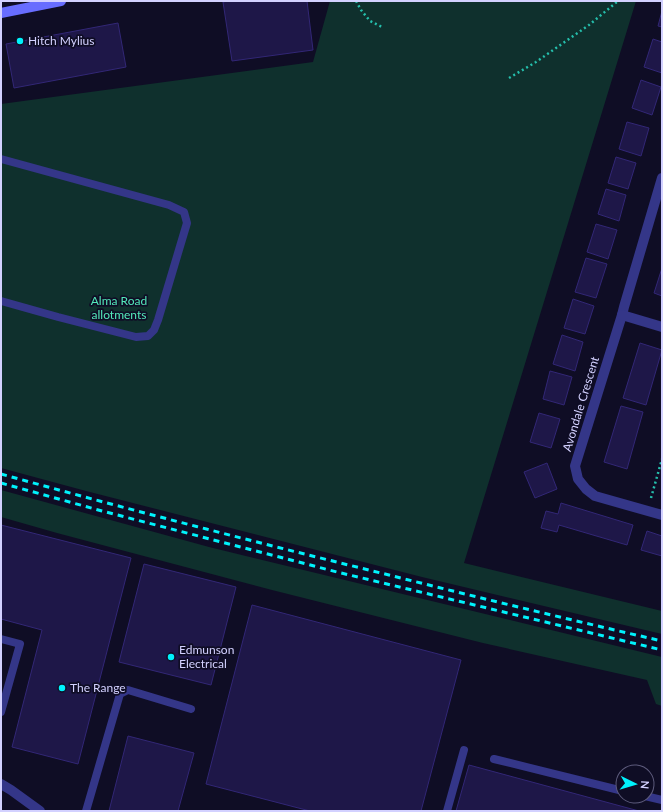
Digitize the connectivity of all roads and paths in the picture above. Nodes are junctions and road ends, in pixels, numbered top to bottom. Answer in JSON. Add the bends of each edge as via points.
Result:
{"nodes":[{"id":1,"x":61,"y":1,"type":"edge"},
{"id":2,"x":356,"y":1,"type":"edge"},
{"id":3,"x":618,"y":1,"type":"edge"},
{"id":4,"x":50,"y":2,"type":"edge"},
{"id":5,"x":1,"y":13,"type":"edge"},
{"id":6,"x":382,"y":28,"type":"dead end"},
{"id":7,"x":509,"y":78,"type":"dead end"},
{"id":8,"x":1,"y":159,"type":"edge"},
{"id":9,"x":662,"y":178,"type":"edge"},
{"id":10,"x":1,"y":301,"type":"edge"},
{"id":11,"x":622,"y":315,"type":"junction"},
{"id":12,"x":662,"y":327,"type":"edge"},
{"id":13,"x":662,"y":460,"type":"edge"},
{"id":14,"x":647,"y":510,"type":"junction"},
{"id":15,"x":662,"y":514,"type":"edge"},
{"id":16,"x":1,"y":638,"type":"edge"},
{"id":17,"x":191,"y":709,"type":"dead end"},
{"id":18,"x":1,"y":712,"type":"edge"},
{"id":19,"x":464,"y":750,"type":"dead end"},
{"id":20,"x":494,"y":759,"type":"dead end"},
{"id":21,"x":1,"y":784,"type":"edge"},
{"id":22,"x":615,"y":789,"type":"edge"},
{"id":23,"x":40,"y":811,"type":"edge"},
{"id":24,"x":86,"y":811,"type":"edge"},
{"id":25,"x":447,"y":811,"type":"edge"}],
"edges":[{"from":1,"to":4,"type":"street"},
{"from":2,"to":6,"type":"path","via":[[370,21]]},
{"from":3,"to":7,"type":"path","via":[[589,25]]},
{"from":4,"to":5,"type":"street"},
{"from":8,"to":10,"type":"lane","via":[[169,205],[184,212],[187,223],[158,320],[148,336],[136,337]]},
{"from":9,"to":11,"type":"street","name":"Avondale Crescent"},
{"from":11,"to":12,"type":"street"},
{"from":11,"to":14,"type":"street","name":"Avondale Crescent","via":[[575,466],[578,479],[595,496]]},
{"from":13,"to":14,"type":"path"},
{"from":14,"to":15,"type":"street","name":"Avondale Crescent"},
{"from":16,"to":18,"type":"lane","via":[[20,644]]},
{"from":17,"to":24,"type":"lane","via":[[128,690],[120,694]]},
{"from":19,"to":25,"type":"lane"},
{"from":20,"to":22,"type":"lane"},
{"from":21,"to":23,"type":"street"}]}
